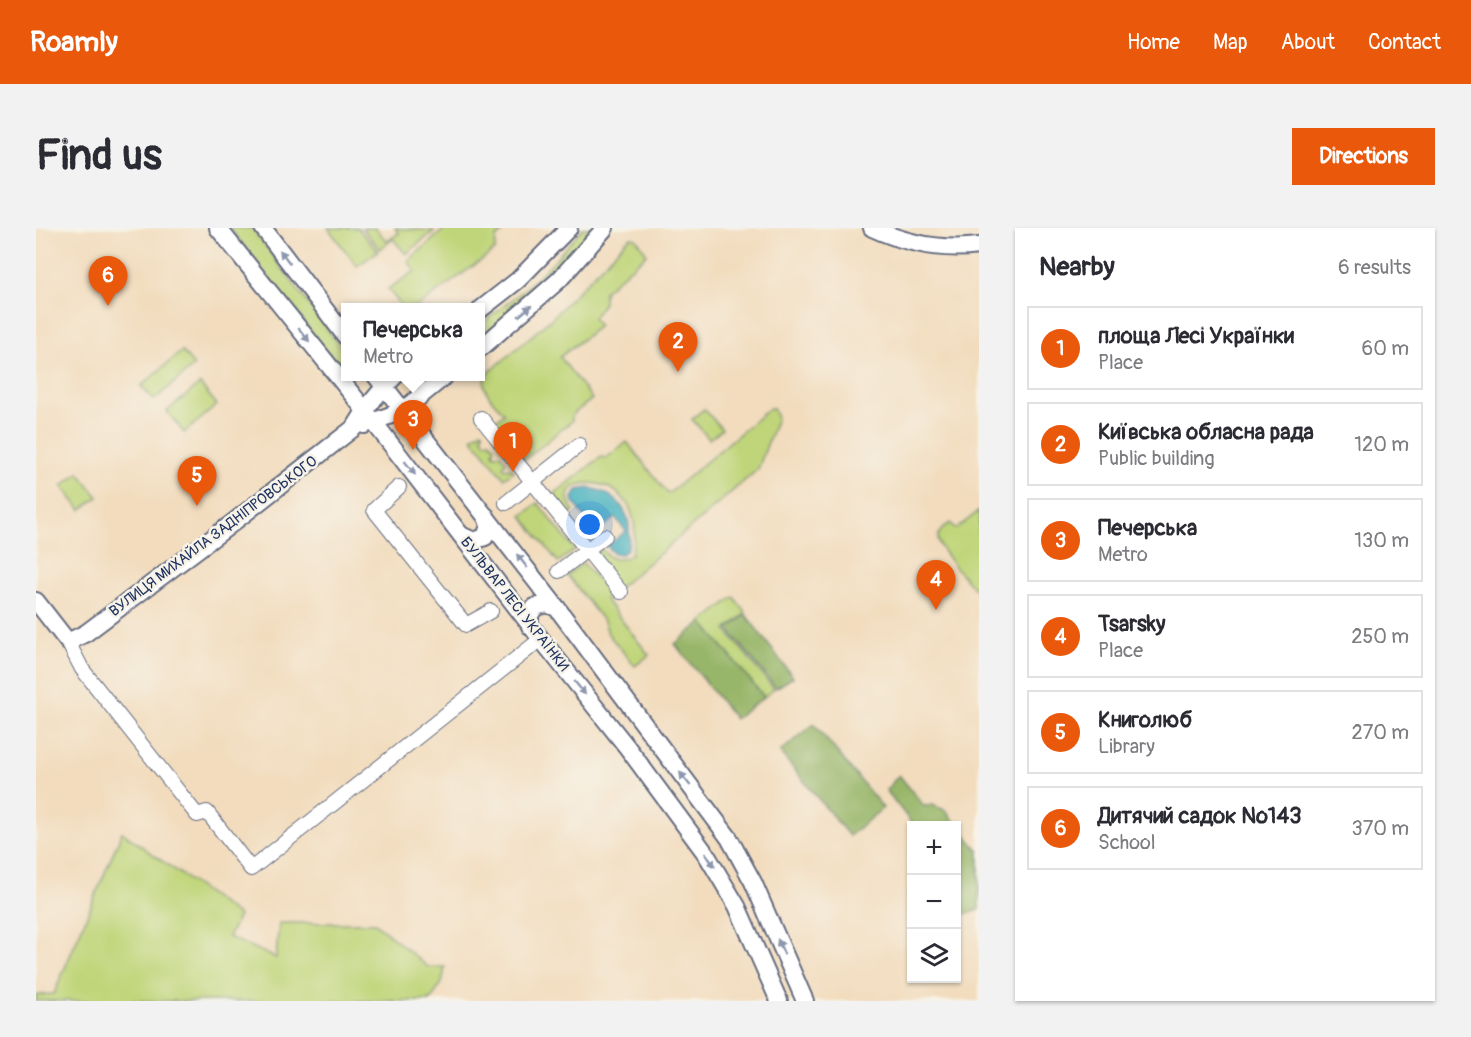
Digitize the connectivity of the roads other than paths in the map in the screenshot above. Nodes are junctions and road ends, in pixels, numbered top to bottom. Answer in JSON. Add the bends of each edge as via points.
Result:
{"nodes":[{"id":1,"x":218,"y":228,"type":"edge"},
{"id":2,"x":263,"y":228,"type":"edge"},
{"id":3,"x":569,"y":228,"type":"edge"},
{"id":4,"x":605,"y":228,"type":"edge"},
{"id":5,"x":872,"y":228,"type":"edge"},
{"id":6,"x":979,"y":246,"type":"edge"},
{"id":7,"x":485,"y":305,"type":"edge"},
{"id":8,"x":341,"y":332,"type":"edge"},
{"id":9,"x":485,"y":344,"type":"edge"},
{"id":10,"x":385,"y":381,"type":"edge"},
{"id":11,"x":386,"y":381,"type":"edge"},
{"id":12,"x":439,"y":381,"type":"edge"},
{"id":13,"x":402,"y":411,"type":"junction"},
{"id":14,"x":369,"y":416,"type":"junction"},
{"id":15,"x":481,"y":418,"type":"dead end"},
{"id":16,"x":579,"y":445,"type":"dead end"},
{"id":17,"x":532,"y":482,"type":"junction"},
{"id":18,"x":399,"y":487,"type":"dead end"},
{"id":19,"x":506,"y":503,"type":"dead end"},
{"id":20,"x":486,"y":516,"type":"junction"},
{"id":21,"x":461,"y":535,"type":"junction"},
{"id":22,"x":605,"y":536,"type":"dead end"},
{"id":23,"x":586,"y":550,"type":"junction"},
{"id":24,"x":560,"y":571,"type":"dead end"},
{"id":25,"x":621,"y":592,"type":"dead end"},
{"id":26,"x":36,"y":601,"type":"edge"},
{"id":27,"x":557,"y":608,"type":"junction"},
{"id":28,"x":490,"y":611,"type":"dead end"},
{"id":29,"x":530,"y":626,"type":"junction"},
{"id":30,"x":541,"y":639,"type":"junction"},
{"id":31,"x":68,"y":642,"type":"junction"},
{"id":32,"x":779,"y":1001,"type":"edge"},
{"id":33,"x":804,"y":1001,"type":"edge"}],
"edges":[{"from":1,"to":14,"type":"main road","name":"БУЛЬВАР ЛЕСІ УКРАЇНКИ","one_way":true},
{"from":8,"to":2,"type":"main road","one_way":true},
{"from":3,"to":7,"type":"main road","via":[[518,280]]},
{"from":9,"to":4,"type":"main road","one_way":true,"via":[[559,280]]},
{"from":5,"to":6,"type":"main road","via":[[943,249]]},
{"from":10,"to":14,"type":"main road"},
{"from":11,"to":13,"type":"main road","name":"БУЛЬВАР ЛЕСІ УКРАЇНКИ"},
{"from":12,"to":13,"type":"main road","name":"ВУЛИЦЯ МИХАЙЛА ЗАДНІПРОВСЬКОГО"},
{"from":13,"to":14,"type":"main road","name":"ВУЛИЦЯ МИХАЙЛА ЗАДНІПРОВСЬКОГО"},
{"from":13,"to":20,"type":"main road","name":"БУЛЬВАР ЛЕСІ УКРАЇНКИ"},
{"from":14,"to":21,"type":"main road","name":"БУЛЬВАР ЛЕСІ УКРАЇНКИ","one_way":true},
{"from":14,"to":31,"type":"main road","name":"ВУЛИЦЯ МИХАЙЛА ЗАДНІПРОВСЬКОГО","via":[[226,528],[86,633]]},
{"from":15,"to":17,"type":"street"},
{"from":16,"to":17,"type":"street"},
{"from":17,"to":19,"type":"street"},
{"from":17,"to":23,"type":"street"},
{"from":18,"to":28,"type":"street","via":[[374,510],[466,625]]},
{"from":20,"to":21,"type":"main road","via":[[489,526],[485,537],[474,541]]},
{"from":27,"to":20,"type":"main road","name":"БУЛЬВАР ЛЕСІ УКРАЇНКИ","one_way":true},
{"from":21,"to":29,"type":"main road","name":"БУЛЬВАР ЛЕСІ УКРАЇНКИ"},
{"from":22,"to":23,"type":"street"},
{"from":23,"to":24,"type":"street"},
{"from":23,"to":25,"type":"street"},
{"from":26,"to":31,"type":"main road"},
{"from":27,"to":29,"type":"main road","via":[[547,604],[535,607]]},
{"from":33,"to":27,"type":"main road","name":"БУЛЬВАР ЛЕСІ УКРАЇНКИ","one_way":true,"via":[[753,882],[729,838]]},
{"from":29,"to":30,"type":"main road","name":"БУЛЬВАР ЛЕСІ УКРАЇНКИ"},
{"from":30,"to":31,"type":"street","via":[[251,869],[207,812],[197,815],[82,669]]},
{"from":30,"to":32,"type":"main road","name":"БУЛЬВАР ЛЕСІ УКРАЇНКИ","one_way":true,"via":[[712,862],[738,906]]}]}
